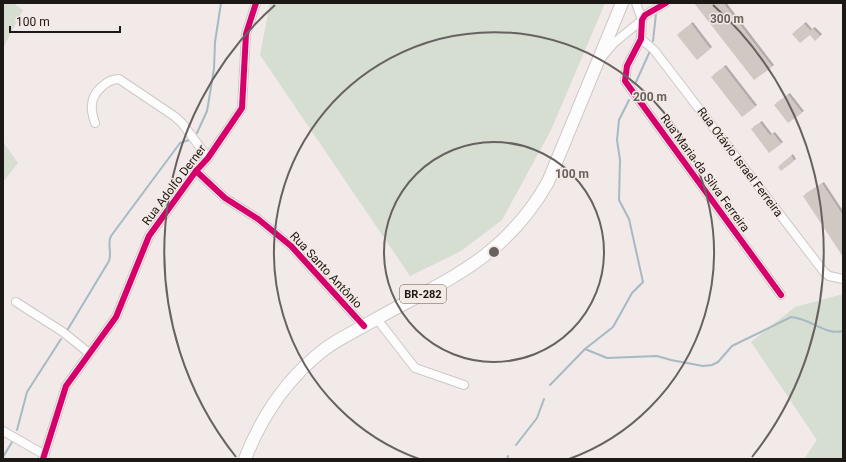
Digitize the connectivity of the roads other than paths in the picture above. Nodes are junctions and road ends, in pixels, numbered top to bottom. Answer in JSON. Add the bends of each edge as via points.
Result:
{"nodes":[{"id":1,"x":256,"y":3,"type":"edge"},
{"id":2,"x":622,"y":3,"type":"edge"},
{"id":3,"x":636,"y":3,"type":"edge"},
{"id":4,"x":666,"y":3,"type":"edge"},
{"id":5,"x":642,"y":20,"type":"junction"},
{"id":6,"x":641,"y":38,"type":"junction"},
{"id":7,"x":599,"y":61,"type":"junction"},
{"id":8,"x":95,"y":123,"type":"dead end"},
{"id":9,"x":208,"y":158,"type":"junction"},
{"id":10,"x":196,"y":171,"type":"junction"},
{"id":11,"x":843,"y":279,"type":"edge"},
{"id":12,"x":781,"y":295,"type":"dead end"},
{"id":13,"x":16,"y":302,"type":"dead end"},
{"id":14,"x":377,"y":319,"type":"junction"},
{"id":15,"x":364,"y":326,"type":"junction"},
{"id":16,"x":89,"y":353,"type":"junction"},
{"id":17,"x":464,"y":386,"type":"dead end"},
{"id":18,"x":3,"y":431,"type":"edge"},
{"id":19,"x":44,"y":457,"type":"edge"},
{"id":20,"x":245,"y":459,"type":"edge"}],
"edges":[{"from":1,"to":9,"type":"street","name":"Rua Adolfo Derner","via":[[246,34],[242,108]]},
{"from":2,"to":7,"type":"highway","number":"BR-282"},
{"from":3,"to":5,"type":"street"},
{"from":4,"to":5,"type":"street","via":[[644,15]]},
{"from":5,"to":6,"type":"street"},
{"from":5,"to":7,"type":"street","via":[[614,43]]},
{"from":6,"to":11,"type":"street","name":"Rua Otávio Israel Ferreira","via":[[654,50],[824,272],[829,276]]},
{"from":6,"to":12,"type":"street","name":"Rua Maria da Silva Ferreira","via":[[627,66],[625,81],[628,87]]},
{"from":7,"to":14,"type":"highway","number":"BR-282","via":[[548,182],[523,220],[491,252],[470,268]]},
{"from":8,"to":9,"type":"street","via":[[92,109],[94,96],[109,81],[119,79],[182,123]]},
{"from":9,"to":10,"type":"street","name":"Rua Adolfo Derner"},
{"from":10,"to":15,"type":"street","name":"Rua Santo Antônio","via":[[225,198],[258,219],[291,246]]},
{"from":10,"to":16,"type":"street","name":"Rua Adolfo Derner","via":[[149,236],[116,317]]},
{"from":13,"to":16,"type":"street","via":[[64,332]]},
{"from":14,"to":15,"type":"highway","number":"BR-282"},
{"from":14,"to":17,"type":"street","via":[[415,368]]},
{"from":15,"to":20,"type":"highway","number":"BR-282","via":[[326,349],[287,384],[261,422]]},
{"from":16,"to":19,"type":"street","name":"Rua Adolfo Derner","via":[[66,386]]},
{"from":18,"to":19,"type":"street"}]}
